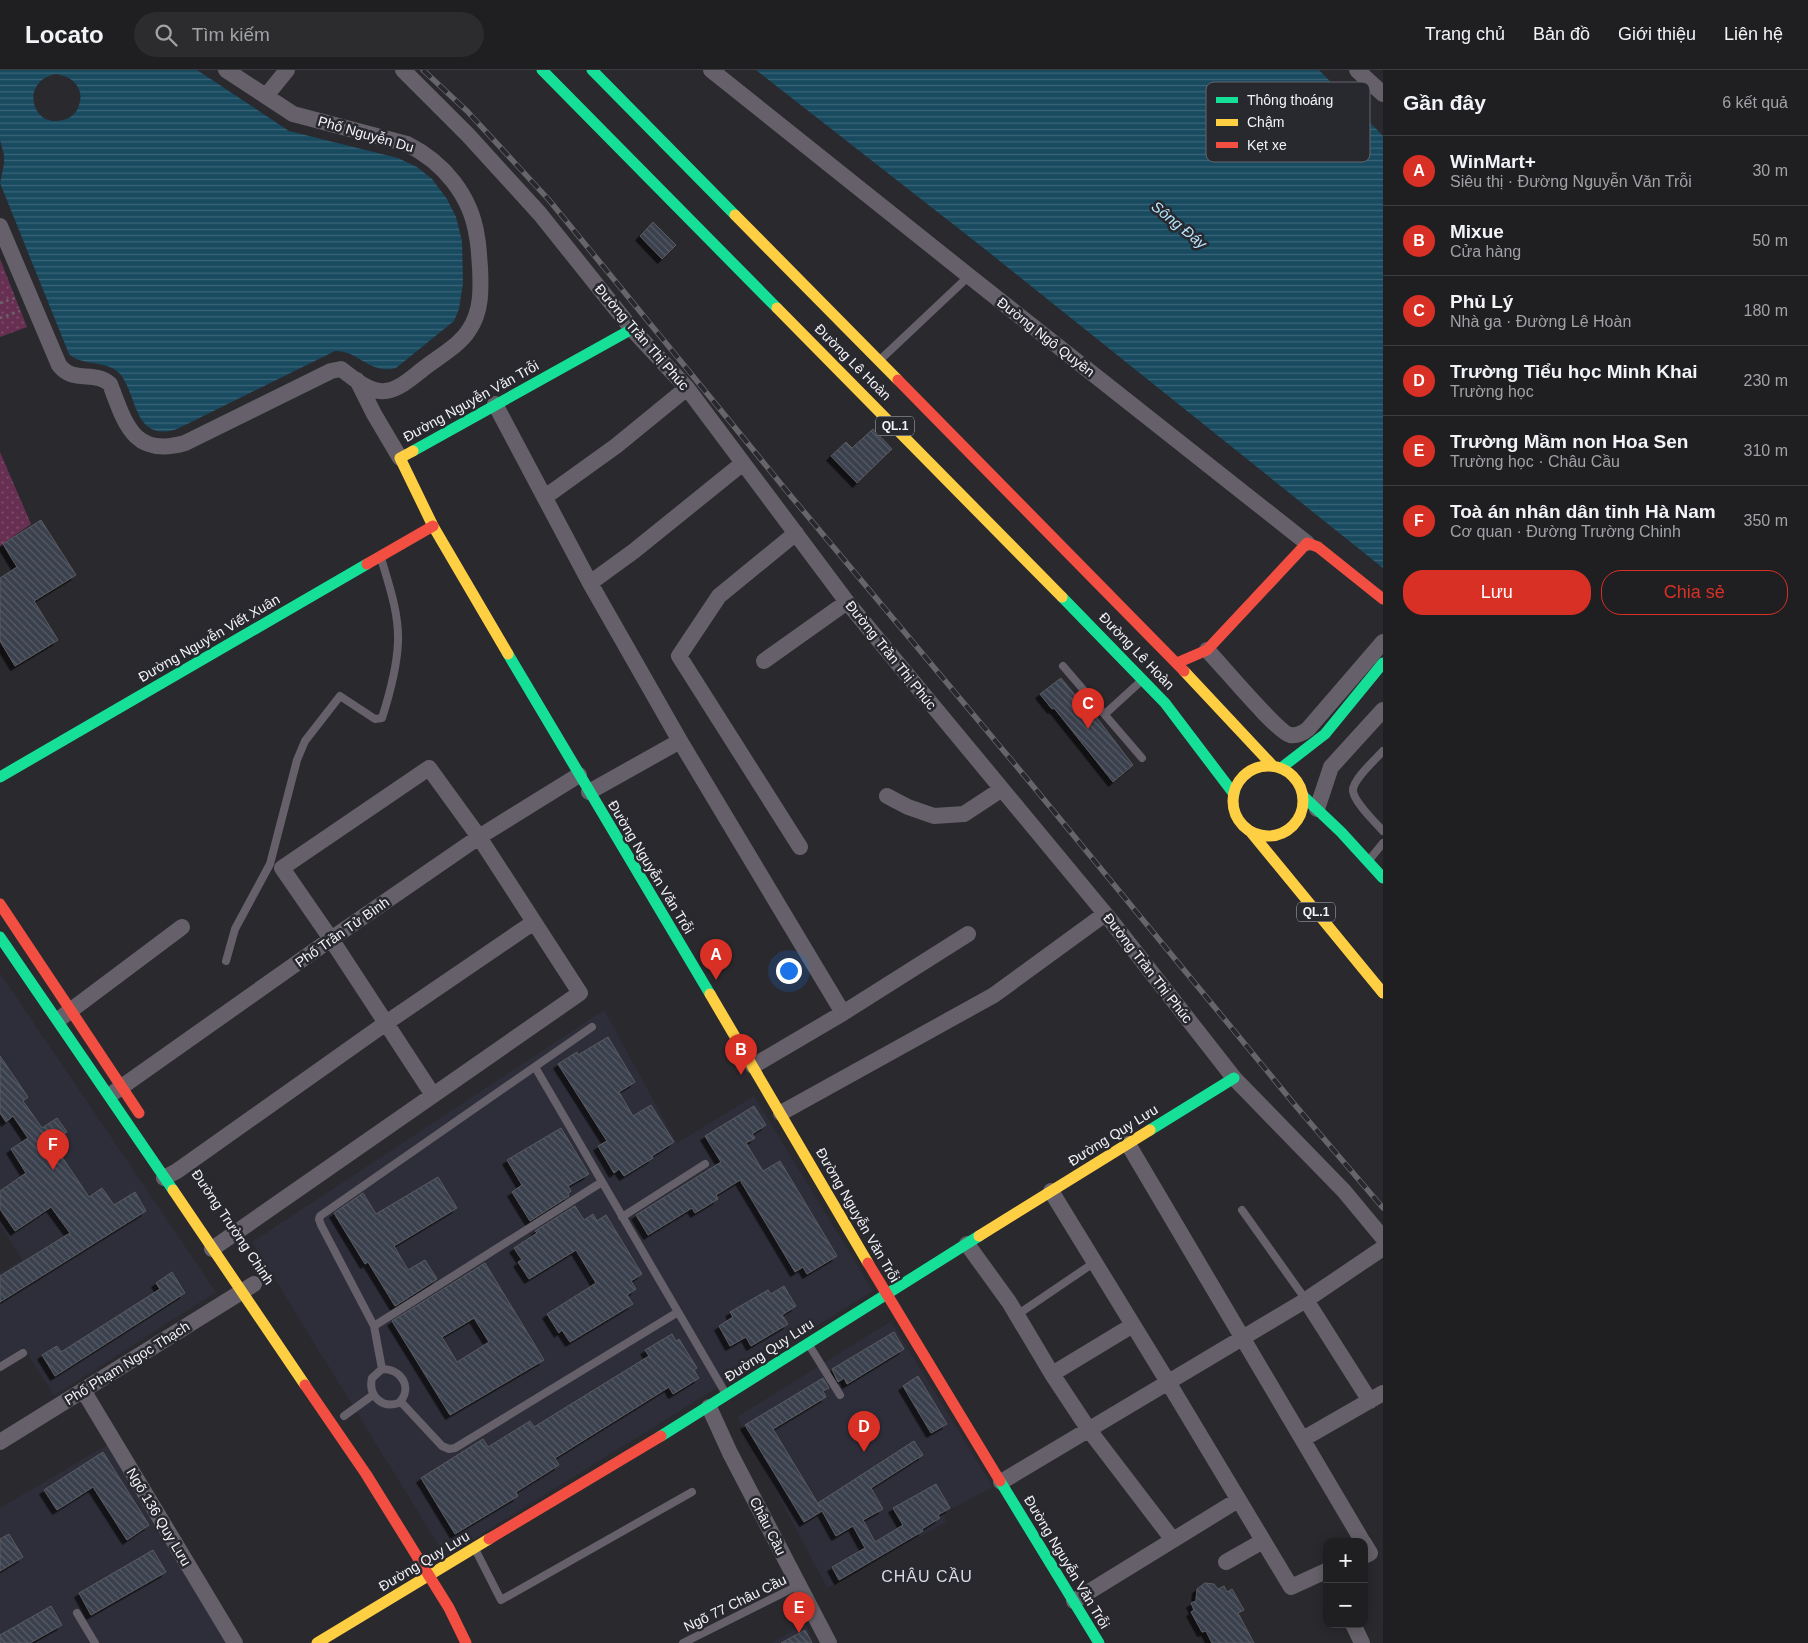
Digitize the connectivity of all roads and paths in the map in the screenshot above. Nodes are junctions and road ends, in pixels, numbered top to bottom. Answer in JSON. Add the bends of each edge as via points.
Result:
{"nodes":[{"id":1,"x":226,"y":70,"type":"edge"},
{"id":2,"x":287,"y":70,"type":"edge"},
{"id":3,"x":404,"y":70,"type":"edge"},
{"id":4,"x":542,"y":70,"type":"edge"},
{"id":5,"x":592,"y":70,"type":"edge"},
{"id":6,"x":711,"y":70,"type":"edge"},
{"id":7,"x":1357,"y":70,"type":"edge"},
{"id":8,"x":1383,"y":94,"type":"edge"},
{"id":9,"x":266,"y":96,"type":"junction"},
{"id":10,"x":0,"y":226,"type":"edge"},
{"id":11,"x":969,"y":276,"type":"junction"},
{"id":12,"x":34,"y":306,"type":"junction"},
{"id":13,"x":0,"y":318,"type":"edge"},
{"id":14,"x":632,"y":329,"type":"junction"},
{"id":15,"x":880,"y":360,"type":"junction"},
{"id":16,"x":357,"y":380,"type":"junction"},
{"id":17,"x":687,"y":388,"type":"junction"},
{"id":18,"x":495,"y":404,"type":"junction"},
{"id":19,"x":400,"y":458,"type":"junction"},
{"id":20,"x":744,"y":463,"type":"junction"},
{"id":21,"x":545,"y":497,"type":"junction"},
{"id":22,"x":433,"y":526,"type":"junction"},
{"id":23,"x":796,"y":533,"type":"junction"},
{"id":24,"x":1307,"y":544,"type":"junction"},
{"id":25,"x":381,"y":556,"type":"junction"},
{"id":26,"x":590,"y":583,"type":"junction"},
{"id":27,"x":1383,"y":599,"type":"edge"},
{"id":28,"x":847,"y":602,"type":"junction"},
{"id":29,"x":1383,"y":642,"type":"edge"},
{"id":30,"x":1207,"y":650,"type":"junction"},
{"id":31,"x":764,"y":661,"type":"dead end"},
{"id":32,"x":1177,"y":663,"type":"junction"},
{"id":33,"x":1383,"y":663,"type":"edge"},
{"id":34,"x":1063,"y":666,"type":"dead end"},
{"id":35,"x":1144,"y":678,"type":"junction"},
{"id":36,"x":1383,"y":710,"type":"edge"},
{"id":37,"x":1105,"y":714,"type":"junction"},
{"id":38,"x":1325,"y":734,"type":"junction"},
{"id":39,"x":680,"y":741,"type":"junction"},
{"id":40,"x":1383,"y":751,"type":"edge"},
{"id":41,"x":1142,"y":758,"type":"dead end"},
{"id":42,"x":1315,"y":758,"type":"dead end"},
{"id":43,"x":1277,"y":767,"type":"junction"},
{"id":44,"x":1308,"y":774,"type":"dead end"},
{"id":45,"x":580,"y":775,"type":"junction"},
{"id":46,"x":0,"y":777,"type":"edge"},
{"id":47,"x":1002,"y":789,"type":"junction"},
{"id":48,"x":589,"y":792,"type":"junction"},
{"id":49,"x":1234,"y":794,"type":"junction"},
{"id":50,"x":1302,"y":794,"type":"junction"},
{"id":51,"x":887,"y":796,"type":"dead end"},
{"id":52,"x":1317,"y":809,"type":"junction"},
{"id":53,"x":1250,"y":831,"type":"junction"},
{"id":54,"x":1383,"y":831,"type":"edge"},
{"id":55,"x":480,"y":837,"type":"junction"},
{"id":56,"x":1383,"y":843,"type":"edge"},
{"id":57,"x":800,"y":848,"type":"dead end"},
{"id":58,"x":1368,"y":861,"type":"junction"},
{"id":59,"x":276,"y":866,"type":"junction"},
{"id":60,"x":1383,"y":878,"type":"edge"},
{"id":61,"x":2,"y":912,"type":"edge"},
{"id":62,"x":1105,"y":914,"type":"junction"},
{"id":63,"x":534,"y":922,"type":"junction"},
{"id":64,"x":182,"y":927,"type":"dead end"},
{"id":65,"x":968,"y":934,"type":"dead end"},
{"id":66,"x":0,"y":937,"type":"edge"},
{"id":67,"x":331,"y":939,"type":"junction"},
{"id":68,"x":226,"y":961,"type":"dead end"},
{"id":69,"x":1383,"y":993,"type":"edge"},
{"id":70,"x":71,"y":1011,"type":"junction"},
{"id":71,"x":843,"y":1013,"type":"junction"},
{"id":72,"x":57,"y":1021,"type":"junction"},
{"id":73,"x":386,"y":1023,"type":"junction"},
{"id":74,"x":592,"y":1027,"type":"dead end"},
{"id":75,"x":753,"y":1066,"type":"junction"},
{"id":76,"x":535,"y":1067,"type":"junction"},
{"id":77,"x":1234,"y":1078,"type":"junction"},
{"id":78,"x":115,"y":1092,"type":"junction"},
{"id":79,"x":433,"y":1095,"type":"junction"},
{"id":80,"x":781,"y":1113,"type":"junction"},
{"id":81,"x":144,"y":1121,"type":"dead end"},
{"id":82,"x":1128,"y":1144,"type":"junction"},
{"id":83,"x":705,"y":1164,"type":"dead end"},
{"id":84,"x":173,"y":1172,"type":"junction"},
{"id":85,"x":602,"y":1182,"type":"junction"},
{"id":86,"x":1051,"y":1191,"type":"junction"},
{"id":87,"x":1242,"y":1210,"type":"dead end"},
{"id":88,"x":622,"y":1217,"type":"junction"},
{"id":89,"x":1383,"y":1238,"type":"edge"},
{"id":90,"x":220,"y":1242,"type":"junction"},
{"id":91,"x":967,"y":1244,"type":"junction"},
{"id":92,"x":1383,"y":1248,"type":"edge"},
{"id":93,"x":1095,"y":1262,"type":"junction"},
{"id":94,"x":251,"y":1286,"type":"junction"},
{"id":95,"x":886,"y":1294,"type":"junction"},
{"id":96,"x":1306,"y":1300,"type":"junction"},
{"id":97,"x":678,"y":1312,"type":"junction"},
{"id":98,"x":1017,"y":1315,"type":"junction"},
{"id":99,"x":1133,"y":1324,"type":"junction"},
{"id":100,"x":374,"y":1326,"type":"junction"},
{"id":101,"x":1243,"y":1338,"type":"junction"},
{"id":102,"x":808,"y":1344,"type":"junction"},
{"id":103,"x":23,"y":1353,"type":"dead end"},
{"id":104,"x":0,"y":1367,"type":"edge"},
{"id":105,"x":382,"y":1369,"type":"junction"},
{"id":106,"x":1052,"y":1374,"type":"junction"},
{"id":107,"x":320,"y":1380,"type":"dead end"},
{"id":108,"x":1168,"y":1382,"type":"junction"},
{"id":109,"x":307,"y":1388,"type":"junction"},
{"id":110,"x":83,"y":1390,"type":"junction"},
{"id":111,"x":373,"y":1395,"type":"junction"},
{"id":112,"x":727,"y":1396,"type":"junction"},
{"id":113,"x":840,"y":1396,"type":"dead end"},
{"id":114,"x":1377,"y":1397,"type":"edge"},
{"id":115,"x":401,"y":1402,"type":"junction"},
{"id":116,"x":708,"y":1407,"type":"junction"},
{"id":117,"x":344,"y":1416,"type":"dead end"},
{"id":118,"x":1089,"y":1430,"type":"junction"},
{"id":119,"x":1303,"y":1439,"type":"junction"},
{"id":120,"x":360,"y":1441,"type":"dead end"},
{"id":121,"x":0,"y":1442,"type":"edge"},
{"id":122,"x":348,"y":1447,"type":"junction"},
{"id":123,"x":1001,"y":1482,"type":"junction"},
{"id":124,"x":692,"y":1492,"type":"dead end"},
{"id":125,"x":1238,"y":1500,"type":"junction"},
{"id":126,"x":403,"y":1507,"type":"dead end"},
{"id":127,"x":391,"y":1515,"type":"junction"},
{"id":128,"x":1361,"y":1538,"type":"edge"},
{"id":129,"x":1173,"y":1540,"type":"junction"},
{"id":130,"x":1263,"y":1541,"type":"junction"},
{"id":131,"x":475,"y":1547,"type":"junction"},
{"id":132,"x":1226,"y":1562,"type":"dead end"},
{"id":133,"x":1323,"y":1573,"type":"edge"},
{"id":134,"x":428,"y":1575,"type":"junction"},
{"id":135,"x":799,"y":1585,"type":"junction"},
{"id":136,"x":1074,"y":1601,"type":"junction"},
{"id":137,"x":77,"y":1612,"type":"dead end"},
{"id":138,"x":1355,"y":1628,"type":"edge"},
{"id":139,"x":95,"y":1643,"type":"edge"},
{"id":140,"x":235,"y":1643,"type":"edge"},
{"id":141,"x":317,"y":1643,"type":"edge"},
{"id":142,"x":466,"y":1643,"type":"edge"},
{"id":143,"x":683,"y":1643,"type":"edge"},
{"id":144,"x":829,"y":1643,"type":"edge"},
{"id":145,"x":1099,"y":1643,"type":"edge"},
{"id":146,"x":1362,"y":1643,"type":"edge"}],
"edges":[{"from":1,"to":9,"type":"street","name":"Phố Nguyễn Du"},
{"from":2,"to":9,"type":"street"},
{"from":3,"to":14,"type":"street","name":"Đường Trần Thị Phúc","via":[[540,214]]},
{"from":4,"to":35,"type":"street","name":"Đường Lê Hoàn","number":"QL.1","via":[[677,199],[1138,667]]},
{"from":5,"to":15,"type":"street","name":"Đường Lê Hoàn","number":"QL.1","via":[[696,180]]},
{"from":6,"to":11,"type":"street","name":"Đường Ngô Quyền"},
{"from":7,"to":8,"type":"street"},
{"from":9,"to":16,"type":"street","name":"Phố Nguyễn Du","via":[[293,114],[407,144],[422,152],[440,165],[470,209],[477,236],[482,292],[470,329],[462,339],[393,390],[368,388]]},
{"from":10,"to":12,"type":"street","name":"Phố Nguyễn Du"},
{"from":11,"to":15,"type":"lane"},
{"from":11,"to":24,"type":"street","name":"Đường Ngô Quyền"},
{"from":12,"to":13,"type":"path"},
{"from":12,"to":16,"type":"street","name":"Phố Nguyễn Du","via":[[64,372],[105,380],[110,384],[132,434],[157,446],[171,447],[184,443],[331,371],[341,369]]},
{"from":14,"to":17,"type":"street","name":"Đường Trần Thị Phúc"},
{"from":14,"to":18,"type":"street","name":"Đường Nguyễn Văn Trỗi"},
{"from":15,"to":32,"type":"street","name":"Đường Lê Hoàn","number":"QL.1","via":[[922,411],[1157,648]]},
{"from":16,"to":19,"type":"street"},
{"from":17,"to":20,"type":"street","name":"Đường Trần Thị Phúc"},
{"from":17,"to":21,"type":"street","via":[[616,446]]},
{"from":18,"to":19,"type":"street","name":"Đường Nguyễn Văn Trỗi"},
{"from":18,"to":21,"type":"street"},
{"from":19,"to":22,"type":"street","name":"Đường Nguyễn Văn Trỗi"},
{"from":20,"to":23,"type":"street","name":"Đường Trần Thị Phúc"},
{"from":20,"to":26,"type":"street"},
{"from":21,"to":26,"type":"street"},
{"from":22,"to":25,"type":"street","name":"Đường Nguyễn Viết Xuân"},
{"from":22,"to":45,"type":"street","name":"Đường Nguyễn Văn Trỗi"},
{"from":23,"to":28,"type":"street","name":"Đường Trần Thị Phúc"},
{"from":23,"to":57,"type":"street","via":[[719,596],[679,656]]},
{"from":24,"to":27,"type":"street","name":"Đường Ngô Quyền","via":[[1318,547]]},
{"from":24,"to":30,"type":"street"},
{"from":25,"to":46,"type":"street","name":"Đường Nguyễn Viết Xuân"},
{"from":25,"to":59,"type":"lane","via":[[394,601],[398,641],[393,682],[382,718],[375,719],[340,696],[305,740],[297,760]]},
{"from":26,"to":39,"type":"street"},
{"from":28,"to":31,"type":"street"},
{"from":28,"to":47,"type":"street","name":"Đường Trần Thị Phúc"},
{"from":29,"to":30,"type":"street","via":[[1308,729],[1290,735],[1265,714]]},
{"from":30,"to":32,"type":"street"},
{"from":32,"to":43,"type":"street","name":"Đường Lê Hoàn","number":"QL.1"},
{"from":33,"to":38,"type":"street"},
{"from":34,"to":37,"type":"lane"},
{"from":35,"to":37,"type":"lane"},
{"from":35,"to":49,"type":"street","name":"Đường Lê Hoàn","number":"QL.1"},
{"from":36,"to":52,"type":"street","via":[[1331,767]]},
{"from":37,"to":41,"type":"lane"},
{"from":38,"to":42,"type":"street"},
{"from":38,"to":43,"type":"street"},
{"from":39,"to":48,"type":"street"},
{"from":39,"to":71,"type":"street"},
{"from":40,"to":54,"type":"lane","via":[[1353,785],[1352,791]]},
{"from":43,"to":49,"type":"street","via":[[1263,766],[1248,773],[1237,784]]},
{"from":43,"to":50,"type":"street","via":[[1291,775]]},
{"from":44,"to":50,"type":"street"},
{"from":45,"to":48,"type":"street","name":"Đường Nguyễn Văn Trỗi"},
{"from":45,"to":55,"type":"street","name":"Phố Trần Tử Bình"},
{"from":47,"to":51,"type":"street","via":[[964,814],[934,816]]},
{"from":47,"to":62,"type":"street","name":"Đường Trần Thị Phúc"},
{"from":48,"to":75,"type":"street","name":"Đường Nguyễn Văn Trỗi"},
{"from":49,"to":53,"type":"street","via":[[1236,815]]},
{"from":50,"to":52,"type":"street"},
{"from":50,"to":53,"type":"street","via":[[1303,808],[1299,818],[1287,830],[1271,836]]},
{"from":52,"to":58,"type":"street"},
{"from":53,"to":69,"type":"street","number":"QL.1"},
{"from":55,"to":59,"type":"street","via":[[429,768]]},
{"from":55,"to":63,"type":"street"},
{"from":55,"to":67,"type":"street","name":"Phố Trần Tử Bình"},
{"from":56,"to":58,"type":"lane"},
{"from":58,"to":60,"type":"street"},
{"from":59,"to":67,"type":"street"},
{"from":59,"to":68,"type":"lane","via":[[235,929]]},
{"from":61,"to":70,"type":"street","name":"Đường Trường Chinh"},
{"from":62,"to":77,"type":"street","name":"Đường Trần Thị Phúc"},
{"from":62,"to":80,"type":"street","via":[[994,996]]},
{"from":63,"to":73,"type":"street"},
{"from":63,"to":79,"type":"street","via":[[580,993]]},
{"from":64,"to":70,"type":"street"},
{"from":65,"to":71,"type":"street"},
{"from":66,"to":72,"type":"street","name":"Đường Trường Chinh"},
{"from":67,"to":73,"type":"street"},
{"from":67,"to":78,"type":"street","name":"Phố Trần Tử Bình"},
{"from":70,"to":72,"type":"street"},
{"from":70,"to":78,"type":"street","name":"Đường Trường Chinh"},
{"from":71,"to":75,"type":"street"},
{"from":72,"to":78,"type":"street","name":"Đường Trường Chinh"},
{"from":73,"to":79,"type":"street"},
{"from":73,"to":84,"type":"street"},
{"from":74,"to":76,"type":"lane"},
{"from":75,"to":80,"type":"street","name":"Đường Nguyễn Văn Trỗi"},
{"from":76,"to":85,"type":"lane"},
{"from":76,"to":100,"type":"lane","via":[[320,1216],[321,1225]]},
{"from":77,"to":82,"type":"street","name":"Đường Quy Lưu"},
{"from":77,"to":89,"type":"street","name":"Đường Trần Thị Phúc","via":[[1344,1191]]},
{"from":78,"to":81,"type":"street","name":"Đường Trường Chinh"},
{"from":78,"to":84,"type":"street","name":"Đường Trường Chinh"},
{"from":79,"to":90,"type":"street"},
{"from":80,"to":95,"type":"street","name":"Đường Nguyễn Văn Trỗi"},
{"from":82,"to":86,"type":"street","name":"Đường Quy Lưu"},
{"from":82,"to":101,"type":"street"},
{"from":83,"to":88,"type":"lane"},
{"from":84,"to":90,"type":"street","name":"Đường Trường Chinh"},
{"from":85,"to":88,"type":"lane"},
{"from":85,"to":100,"type":"lane"},
{"from":86,"to":91,"type":"street","name":"Đường Quy Lưu"},
{"from":86,"to":93,"type":"street"},
{"from":87,"to":96,"type":"lane"},
{"from":88,"to":97,"type":"lane"},
{"from":90,"to":94,"type":"street","name":"Đường Trường Chinh"},
{"from":91,"to":95,"type":"street","name":"Đường Quy Lưu"},
{"from":91,"to":98,"type":"street"},
{"from":92,"to":96,"type":"street"},
{"from":93,"to":98,"type":"lane"},
{"from":93,"to":99,"type":"street"},
{"from":94,"to":109,"type":"street","name":"Đường Trường Chinh"},
{"from":94,"to":110,"type":"street","name":"Phố Phạm Ngọc Thạch"},
{"from":95,"to":102,"type":"street","name":"Đường Quy Lưu"},
{"from":95,"to":123,"type":"street","name":"Đường Nguyễn Văn Trỗi"},
{"from":96,"to":101,"type":"street"},
{"from":96,"to":114,"type":"street"},
{"from":97,"to":112,"type":"lane"},
{"from":97,"to":115,"type":"lane","via":[[449,1450]]},
{"from":98,"to":106,"type":"street"},
{"from":99,"to":106,"type":"street"},
{"from":99,"to":108,"type":"street"},
{"from":100,"to":105,"type":"lane"},
{"from":101,"to":108,"type":"street"},
{"from":101,"to":119,"type":"street"},
{"from":102,"to":112,"type":"street","name":"Đường Quy Lưu"},
{"from":102,"to":113,"type":"lane"},
{"from":103,"to":104,"type":"lane"},
{"from":105,"to":111,"type":"lane","via":[[372,1378]]},
{"from":105,"to":115,"type":"lane","via":[[394,1371],[403,1379],[406,1390]]},
{"from":106,"to":118,"type":"street"},
{"from":107,"to":109,"type":"street"},
{"from":108,"to":118,"type":"street"},
{"from":108,"to":125,"type":"street"},
{"from":109,"to":122,"type":"street","name":"Đường Trường Chinh"},
{"from":110,"to":121,"type":"street","name":"Phố Phạm Ngọc Thạch"},
{"from":110,"to":140,"type":"street","name":"Ngõ 136 Quy Lưu"},
{"from":111,"to":115,"type":"lane","via":[[382,1404]]},
{"from":111,"to":117,"type":"lane"},
{"from":112,"to":116,"type":"street","name":"Đường Quy Lưu"},
{"from":114,"to":119,"type":"street"},
{"from":116,"to":131,"type":"street","name":"Đường Quy Lưu"},
{"from":116,"to":135,"type":"street","name":"Châu Cầu"},
{"from":118,"to":123,"type":"street"},
{"from":118,"to":129,"type":"street"},
{"from":119,"to":128,"type":"street"},
{"from":120,"to":122,"type":"street"},
{"from":122,"to":127,"type":"street","name":"Đường Trường Chinh"},
{"from":123,"to":136,"type":"street","name":"Đường Nguyễn Văn Trỗi"},
{"from":124,"to":131,"type":"lane","via":[[501,1600]]},
{"from":125,"to":129,"type":"street"},
{"from":125,"to":130,"type":"street"},
{"from":126,"to":127,"type":"street"},
{"from":127,"to":134,"type":"street","name":"Đường Trường Chinh"},
{"from":129,"to":136,"type":"street"},
{"from":130,"to":132,"type":"street"},
{"from":130,"to":133,"type":"street","via":[[1291,1587]]},
{"from":131,"to":134,"type":"street","name":"Đường Quy Lưu","via":[[440,1563]]},
{"from":134,"to":141,"type":"street","name":"Đường Quy Lưu"},
{"from":134,"to":142,"type":"street","name":"Đường Trường Chinh"},
{"from":135,"to":143,"type":"lane","name":"Ngõ 77 Châu Cầu"},
{"from":135,"to":144,"type":"street","name":"Châu Cầu"},
{"from":136,"to":145,"type":"street","name":"Đường Nguyễn Văn Trỗi"},
{"from":137,"to":139,"type":"lane"},
{"from":138,"to":146,"type":"street"}]}
